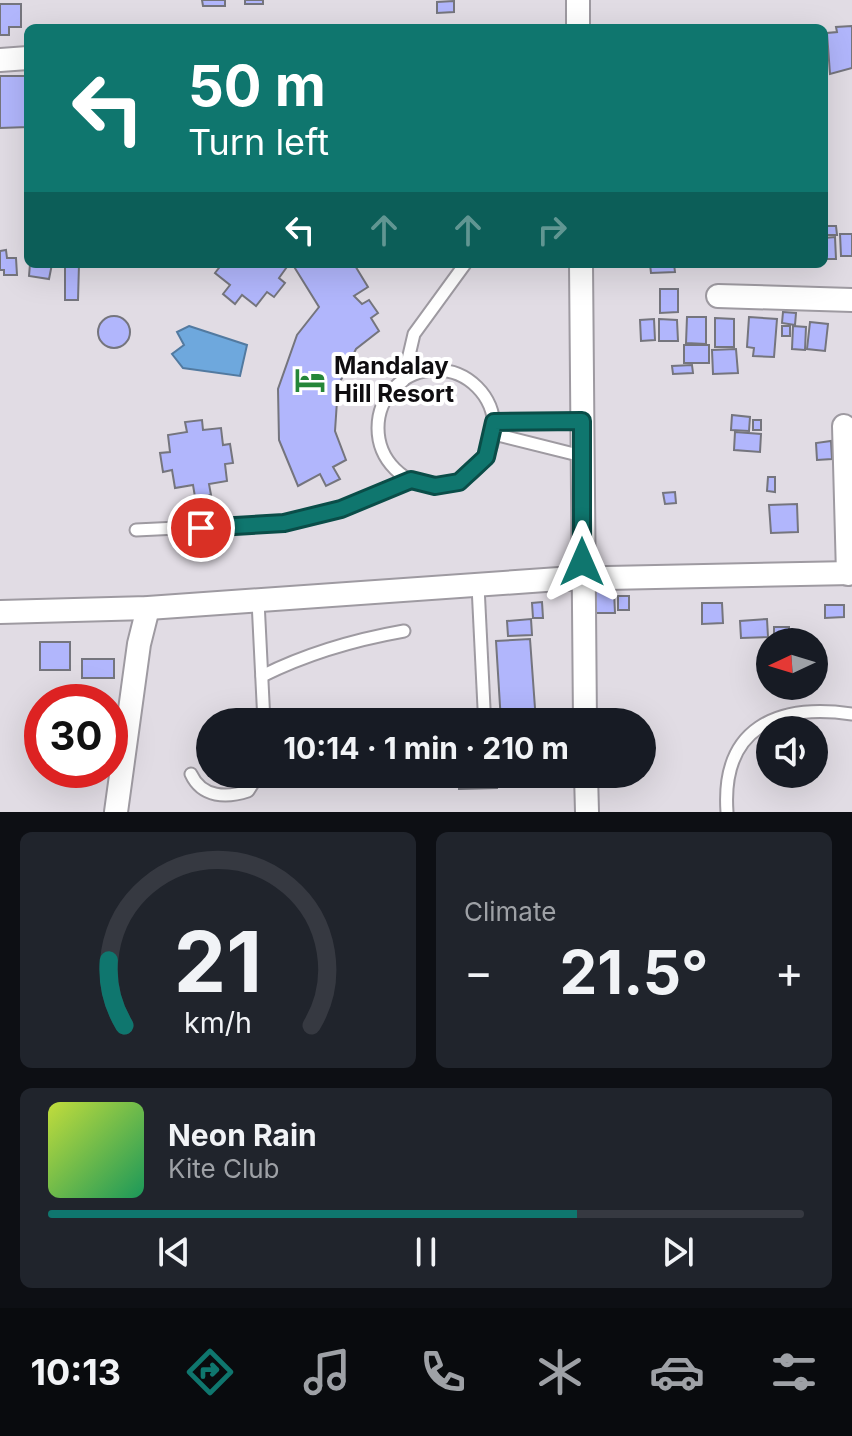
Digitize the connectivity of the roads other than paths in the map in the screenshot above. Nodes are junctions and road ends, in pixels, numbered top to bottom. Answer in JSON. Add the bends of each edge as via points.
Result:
{"nodes":[{"id":1,"x":578,"y":0,"type":"edge"},
{"id":2,"x":578,"y":24,"type":"edge"},
{"id":3,"x":24,"y":58,"type":"edge"},
{"id":4,"x":0,"y":60,"type":"edge"},
{"id":5,"x":462,"y":268,"type":"edge"},
{"id":6,"x":581,"y":268,"type":"edge"},
{"id":7,"x":718,"y":296,"type":"dead end"},
{"id":8,"x":852,"y":300,"type":"edge"},
{"id":9,"x":403,"y":381,"type":"junction"},
{"id":10,"x":582,"y":421,"type":"junction"},
{"id":11,"x":844,"y":426,"type":"dead end"},
{"id":12,"x":494,"y":428,"type":"junction"},
{"id":13,"x":582,"y":456,"type":"junction"},
{"id":14,"x":411,"y":480,"type":"junction"},
{"id":15,"x":136,"y":530,"type":"dead end"},
{"id":16,"x":850,"y":574,"type":"edge"},
{"id":17,"x":582,"y":579,"type":"junction"},
{"id":18,"x":478,"y":586,"type":"junction"},
{"id":19,"x":258,"y":601,"type":"junction"},
{"id":20,"x":148,"y":608,"type":"junction"},
{"id":21,"x":0,"y":612,"type":"edge"},
{"id":22,"x":404,"y":631,"type":"dead end"},
{"id":23,"x":262,"y":676,"type":"junction"},
{"id":24,"x":263,"y":708,"type":"edge"},
{"id":25,"x":484,"y":708,"type":"dead end"},
{"id":26,"x":585,"y":708,"type":"edge"},
{"id":27,"x":852,"y":714,"type":"edge"},
{"id":28,"x":191,"y":774,"type":"dead end"},
{"id":29,"x":196,"y":783,"type":"edge"},
{"id":30,"x":203,"y":788,"type":"edge"},
{"id":31,"x":250,"y":788,"type":"edge"},
{"id":32,"x":586,"y":788,"type":"edge"},
{"id":33,"x":116,"y":812,"type":"edge"},
{"id":34,"x":587,"y":812,"type":"edge"},
{"id":35,"x":727,"y":812,"type":"edge"}],
"edges":[{"from":1,"to":2,"type":"street"},
{"from":3,"to":4,"type":"street"},
{"from":5,"to":9,"type":"lane","via":[[414,334]]},
{"from":6,"to":10,"type":"street"},
{"from":7,"to":8,"type":"street"},
{"from":9,"to":12,"type":"lane","via":[[428,370],[456,373],[479,388]]},
{"from":9,"to":14,"type":"lane","via":[[385,402],[379,428],[385,454]]},
{"from":10,"to":12,"type":"lane"},
{"from":10,"to":13,"type":"street"},
{"from":11,"to":16,"type":"street"},
{"from":12,"to":13,"type":"lane"},
{"from":12,"to":14,"type":"lane","via":[[486,457],[459,482],[435,486]]},
{"from":13,"to":17,"type":"street"},
{"from":14,"to":15,"type":"lane","via":[[341,509],[284,523]]},
{"from":16,"to":17,"type":"street"},
{"from":17,"to":18,"type":"street"},
{"from":17,"to":26,"type":"street"},
{"from":18,"to":19,"type":"street"},
{"from":18,"to":25,"type":"lane"},
{"from":19,"to":20,"type":"street"},
{"from":19,"to":23,"type":"lane"},
{"from":20,"to":21,"type":"street"},
{"from":20,"to":33,"type":"street"},
{"from":22,"to":23,"type":"lane","via":[[347,642]]},
{"from":23,"to":24,"type":"lane"},
{"from":27,"to":35,"type":"lane","via":[[801,712],[748,734],[728,780]]},
{"from":28,"to":29,"type":"lane"},
{"from":30,"to":31,"type":"lane","via":[[230,796]]},
{"from":32,"to":34,"type":"street"}]}
